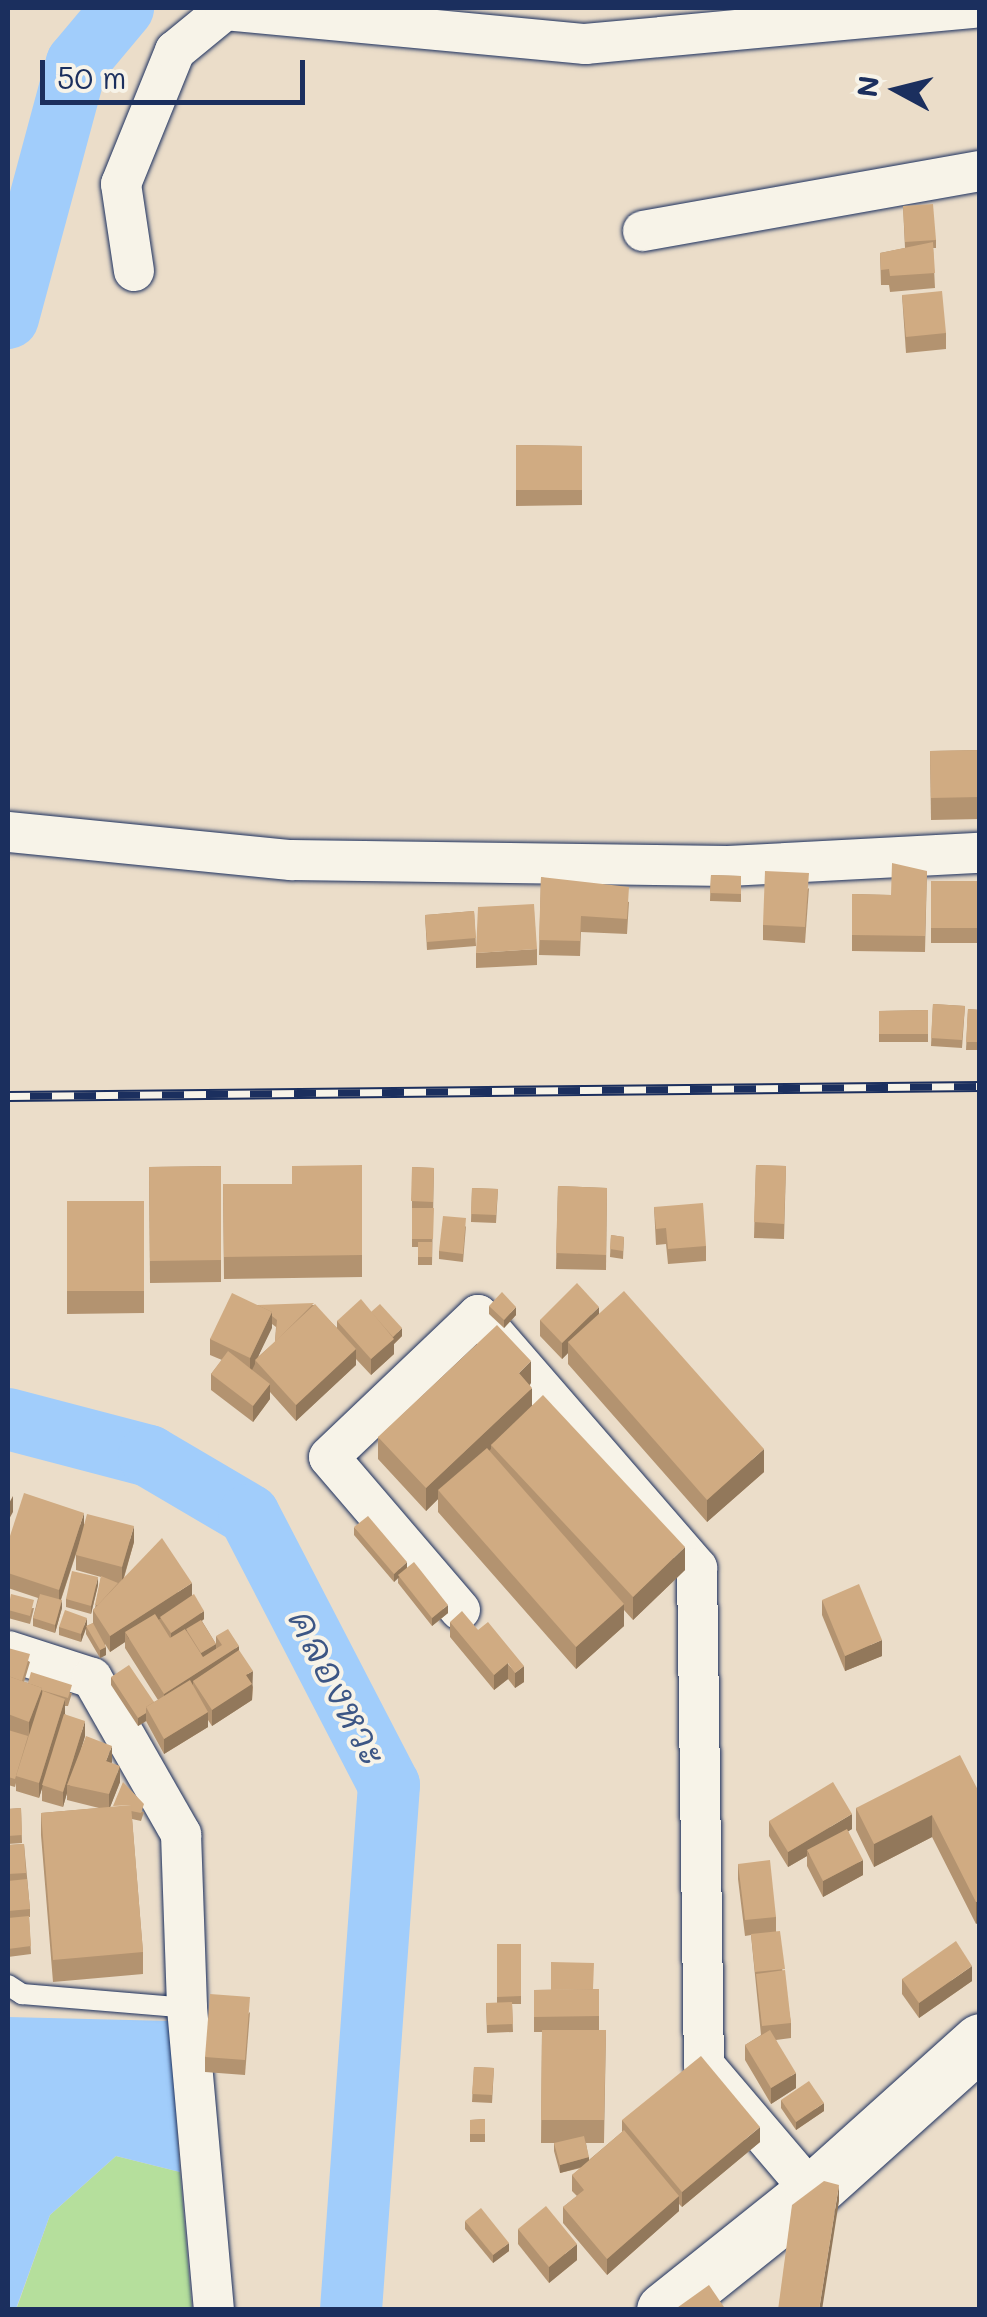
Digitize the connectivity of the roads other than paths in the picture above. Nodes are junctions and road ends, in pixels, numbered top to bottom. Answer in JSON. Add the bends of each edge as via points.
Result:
{"nodes":[{"id":1,"x":974,"y":8,"type":"edge"},
{"id":2,"x":980,"y":171,"type":"edge"},
{"id":3,"x":643,"y":232,"type":"dead end"},
{"id":4,"x":134,"y":272,"type":"dead end"},
{"id":5,"x":8,"y":832,"type":"edge"},
{"id":6,"x":980,"y":854,"type":"edge"},
{"id":7,"x":460,"y":1610,"type":"edge"},
{"id":8,"x":8,"y":1651,"type":"edge"},
{"id":9,"x":8,"y":1985,"type":"edge"},
{"id":10,"x":187,"y":2008,"type":"junction"},
{"id":11,"x":980,"y":2041,"type":"edge"},
{"id":12,"x":812,"y":2192,"type":"junction"},
{"id":13,"x":214,"y":2310,"type":"edge"},
{"id":14,"x":664,"y":2310,"type":"edge"}],
"edges":[{"from":1,"to":4,"type":"street","via":[[585,44],[225,10],[175,51],[121,184]]},
{"from":2,"to":3,"type":"street"},
{"from":5,"to":6,"type":"street","via":[[291,860],[728,866]]},
{"from":7,"to":12,"type":"street","via":[[329,1457],[478,1315],[698,1568],[704,2065]]},
{"from":8,"to":10,"type":"street","via":[[92,1678],[181,1834]]},
{"from":9,"to":10,"type":"lane","via":[[22,1994]]},
{"from":10,"to":13,"type":"street"},
{"from":11,"to":12,"type":"street"},
{"from":12,"to":14,"type":"street"}]}
